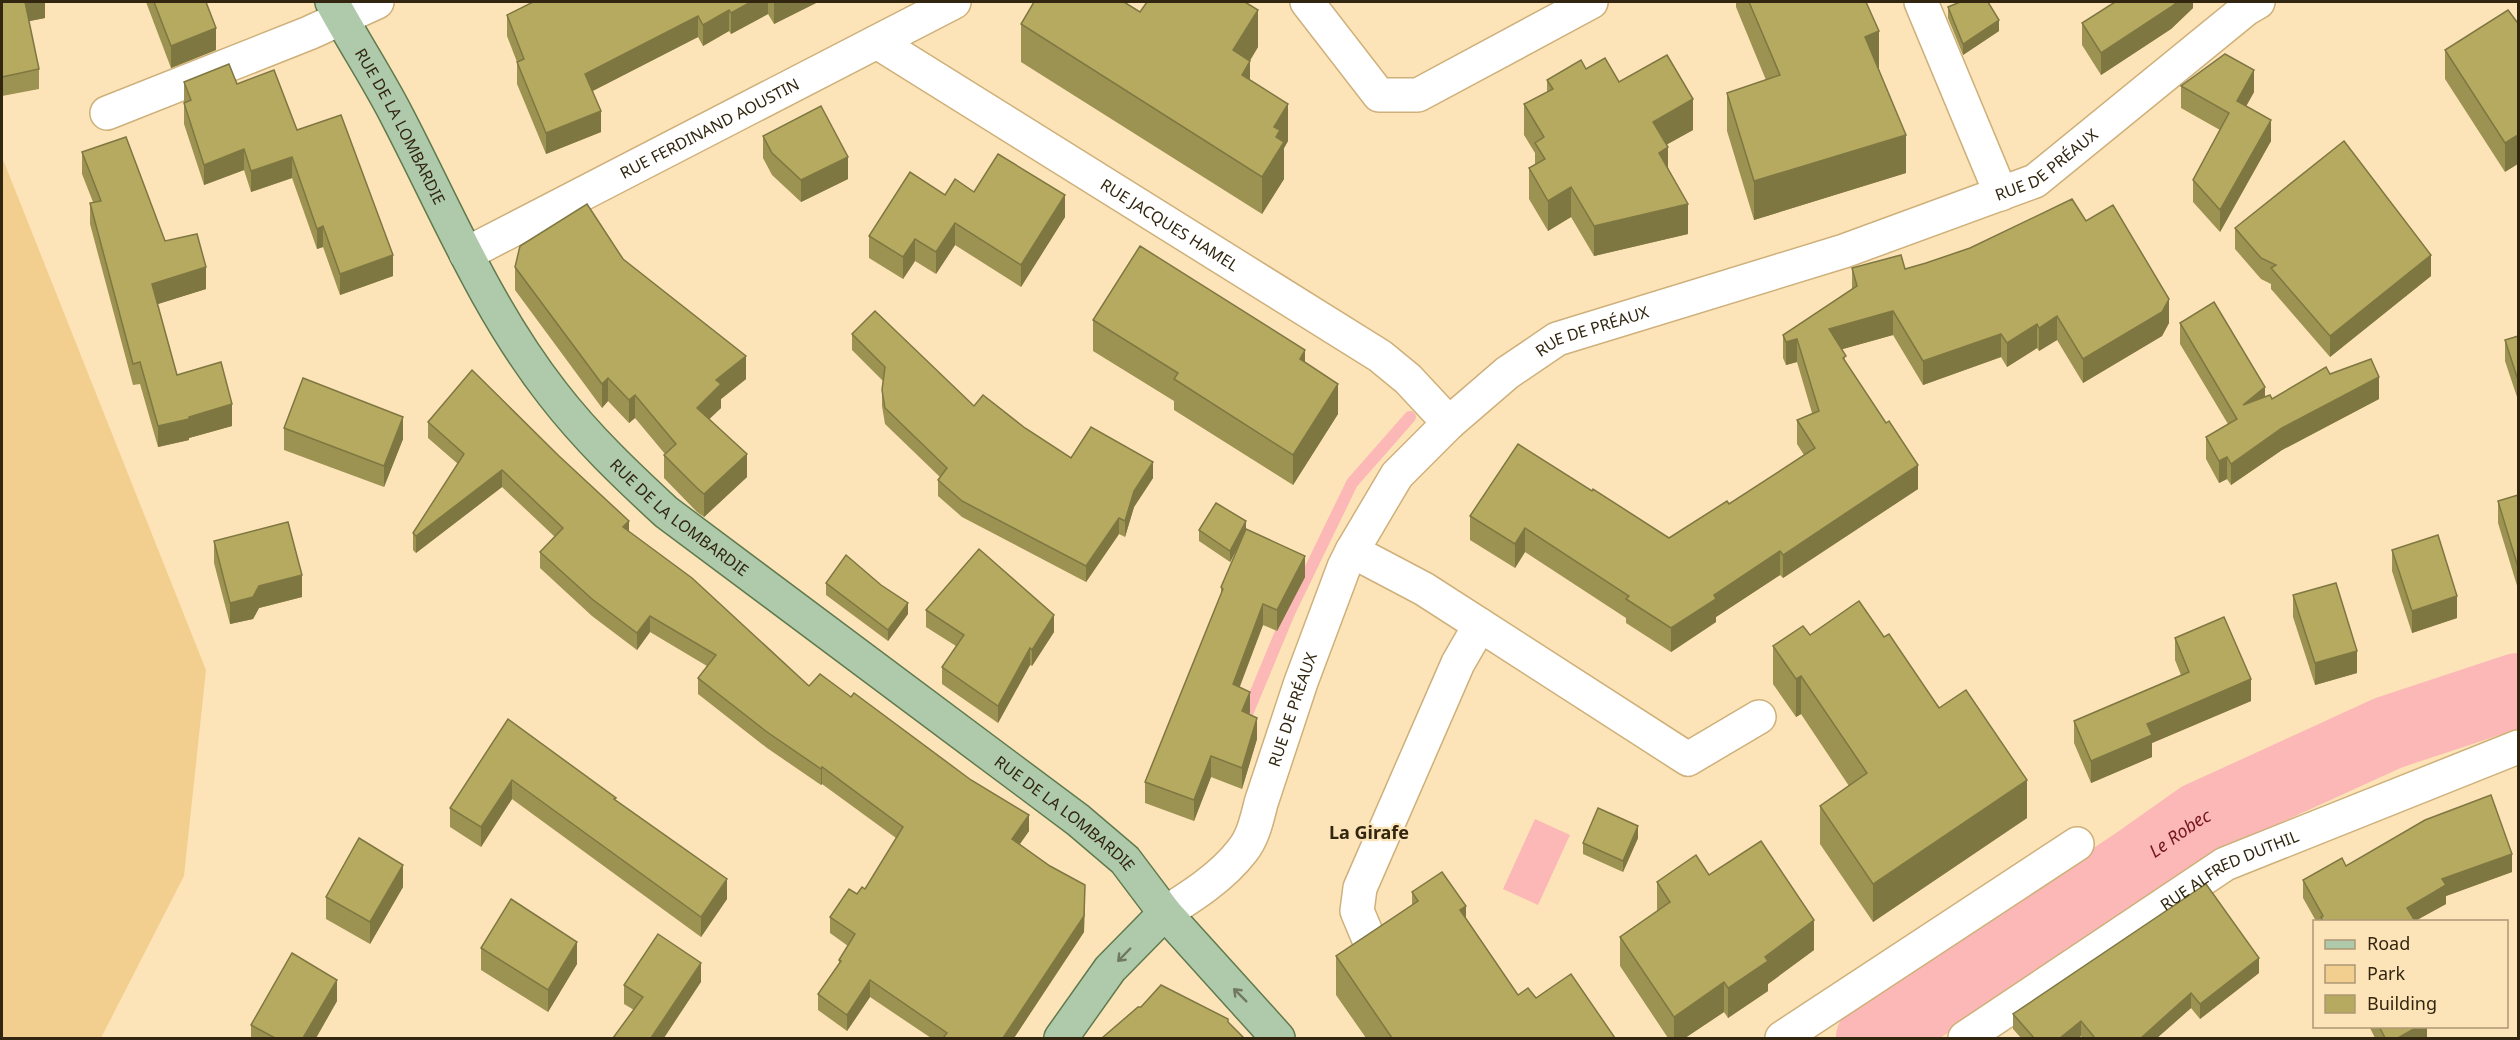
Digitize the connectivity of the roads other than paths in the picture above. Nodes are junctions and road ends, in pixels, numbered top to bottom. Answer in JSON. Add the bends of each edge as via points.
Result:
{"nodes":[{"id":1,"x":377,"y":2,"type":"edge"},
{"id":2,"x":954,"y":2,"type":"edge"},
{"id":3,"x":1307,"y":2,"type":"edge"},
{"id":4,"x":1591,"y":2,"type":"edge"},
{"id":5,"x":1921,"y":2,"type":"edge"},
{"id":6,"x":2258,"y":2,"type":"edge"},
{"id":7,"x":336,"y":10,"type":"edge"},
{"id":8,"x":878,"y":42,"type":"junction"},
{"id":9,"x":107,"y":113,"type":"dead end"},
{"id":10,"x":2001,"y":194,"type":"junction"},
{"id":11,"x":466,"y":254,"type":"junction"},
{"id":12,"x":1449,"y":423,"type":"junction"},
{"id":13,"x":1352,"y":551,"type":"junction"},
{"id":14,"x":1480,"y":625,"type":"junction"},
{"id":15,"x":1759,"y":717,"type":"dead end"},
{"id":16,"x":2518,"y":747,"type":"edge"},
{"id":17,"x":2077,"y":844,"type":"dead end"},
{"id":18,"x":1165,"y":913,"type":"junction"},
{"id":19,"x":1373,"y":949,"type":"edge"},
{"id":20,"x":1061,"y":1038,"type":"edge"},
{"id":21,"x":1278,"y":1038,"type":"edge"},
{"id":22,"x":1782,"y":1038,"type":"edge"},
{"id":23,"x":1965,"y":1038,"type":"edge"}],
"edges":[{"from":1,"to":7,"type":"street"},
{"from":2,"to":8,"type":"street","name":"RUE FERDINAND AOUSTIN"},
{"from":3,"to":4,"type":"street","via":[[1378,95],[1418,95]]},
{"from":5,"to":10,"type":"street"},
{"from":6,"to":10,"type":"street","name":"RUE DE PRÉAUX","via":[[2035,181]]},
{"from":7,"to":9,"type":"street","via":[[309,33]]},
{"from":7,"to":11,"type":"main road","name":"RUE DE LA LOMBARDIE","via":[[397,115]]},
{"from":8,"to":11,"type":"street","name":"RUE FERDINAND AOUSTIN"},
{"from":8,"to":12,"type":"street","name":"RUE JACQUES HAMEL","via":[[1380,356]]},
{"from":10,"to":12,"type":"street","name":"RUE DE PRÉAUX","via":[[1844,251],[1557,339],[1507,373]]},
{"from":11,"to":18,"type":"main road","name":"RUE DE LA LOMBARDIE","via":[[551,393],[619,469],[666,512],[1078,820],[1125,860]]},
{"from":12,"to":13,"type":"street","name":"RUE DE PRÉAUX","via":[[1397,475]]},
{"from":13,"to":14,"type":"street","via":[[1424,589]]},
{"from":13,"to":18,"type":"street","name":"RUE DE PRÉAUX","via":[[1301,682],[1257,823],[1243,851],[1200,890]]},
{"from":14,"to":15,"type":"street","via":[[1688,759]]},
{"from":14,"to":19,"type":"street","via":[[1458,663],[1360,888],[1358,911]]},
{"from":16,"to":23,"type":"street","name":"RUE ALFRED DUTHIL","via":[[2225,864]]},
{"from":17,"to":22,"type":"street"},
{"from":18,"to":20,"type":"main road","one_way":true,"via":[[1110,969]]},
{"from":21,"to":18,"type":"main road","name":"RUE DE LA LOMBARDIE","one_way":true}]}
